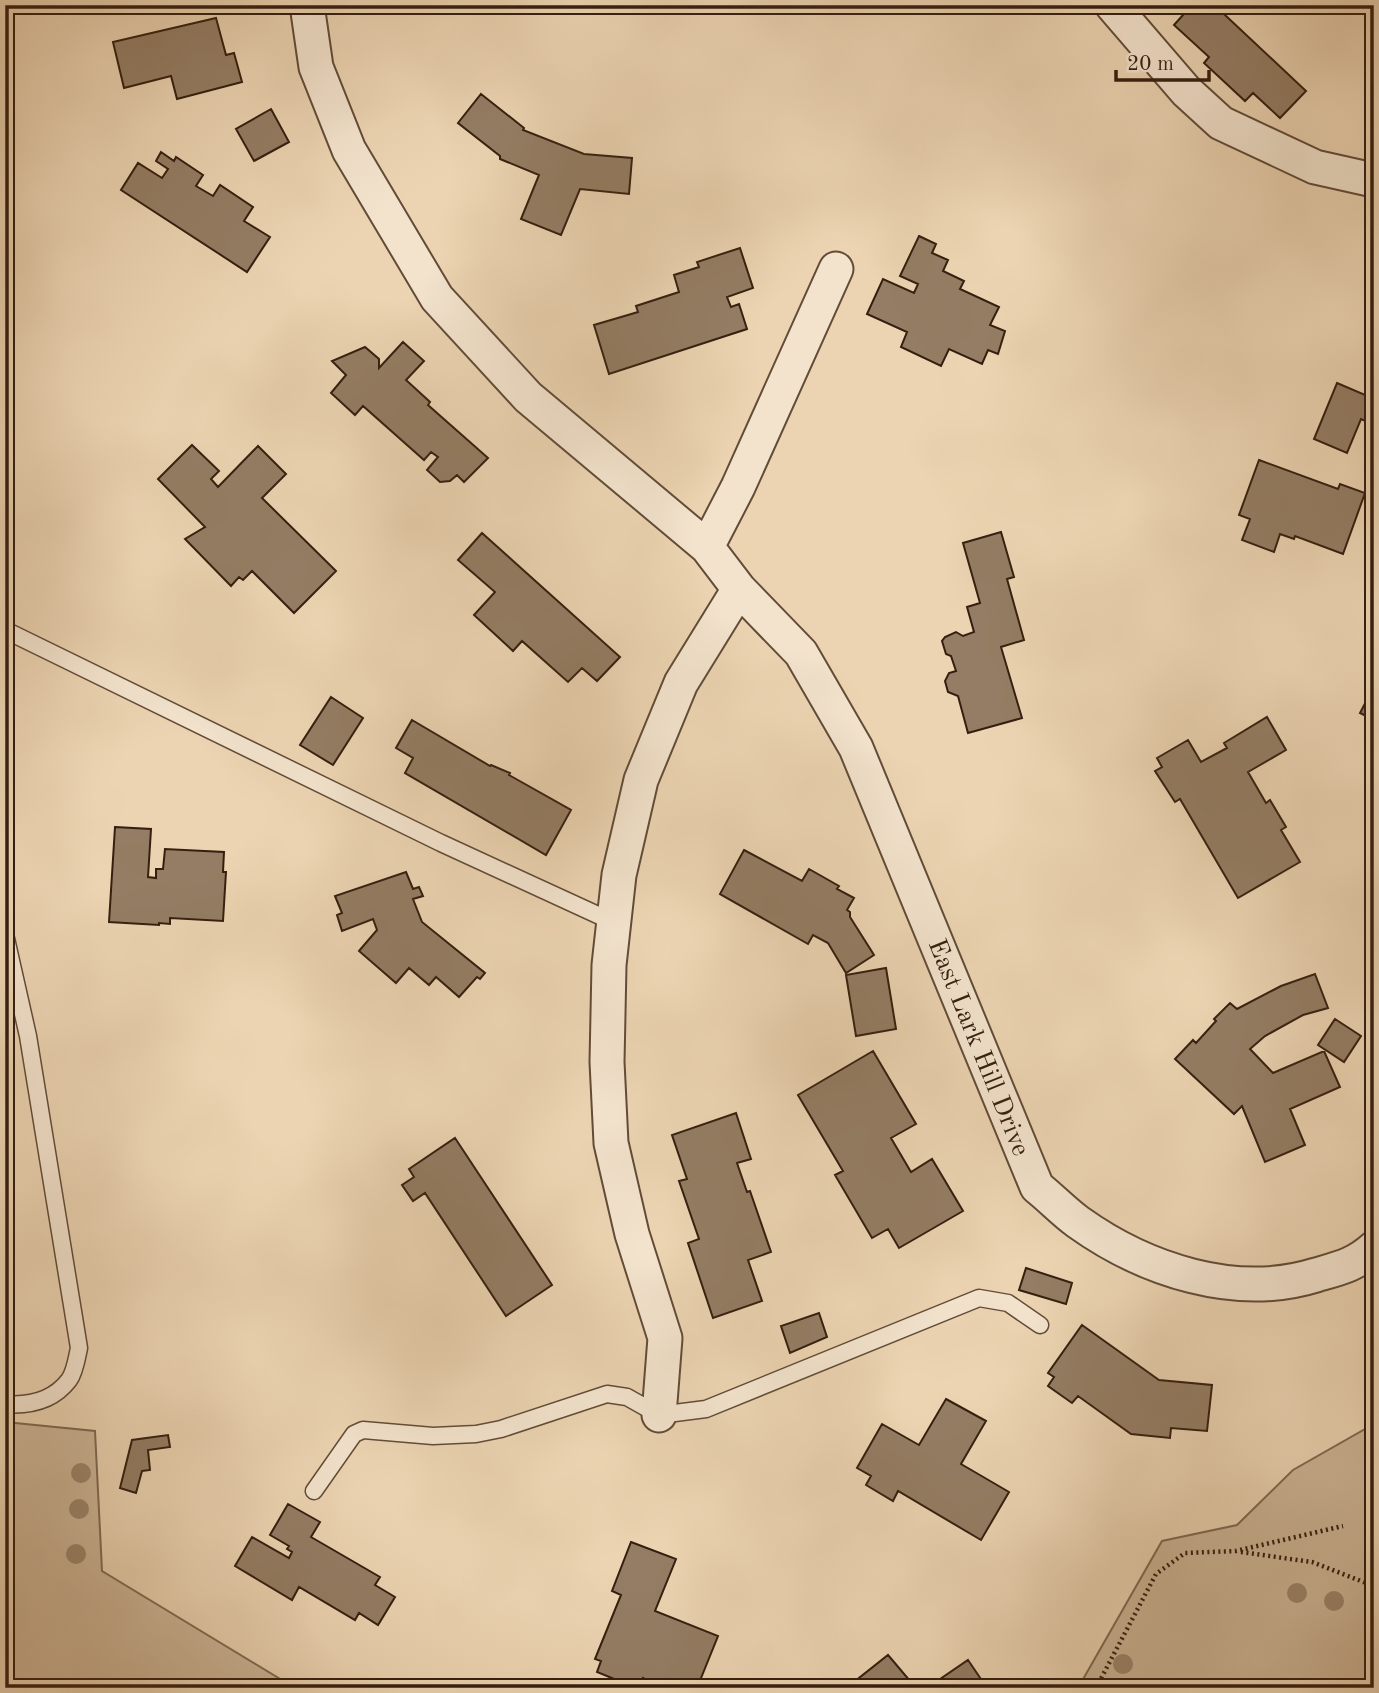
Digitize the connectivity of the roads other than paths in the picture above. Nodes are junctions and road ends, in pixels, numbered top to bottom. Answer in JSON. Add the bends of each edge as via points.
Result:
{"nodes":[{"id":1,"x":307,"y":5,"type":"edge"},
{"id":2,"x":1112,"y":5,"type":"edge"},
{"id":3,"x":1373,"y":180,"type":"edge"},
{"id":4,"x":836,"y":269,"type":"dead end"},
{"id":5,"x":707,"y":547,"type":"junction"},
{"id":6,"x":738,"y":589,"type":"junction"},
{"id":7,"x":5,"y":630,"type":"edge"},
{"id":8,"x":613,"y":922,"type":"junction"},
{"id":9,"x":5,"y":934,"type":"edge"},
{"id":10,"x":1374,"y":1248,"type":"edge"},
{"id":11,"x":1040,"y":1325,"type":"dead end"},
{"id":12,"x":5,"y":1404,"type":"edge"},
{"id":13,"x":659,"y":1415,"type":"junction"},
{"id":14,"x":314,"y":1491,"type":"dead end"}],
"edges":[{"from":1,"to":5,"type":"street","name":"East Lark Hill Drive","via":[[316,67],[349,150],[437,298],[528,397]]},
{"from":2,"to":3,"type":"street","via":[[1186,91],[1221,123],[1315,167]]},
{"from":4,"to":5,"type":"street"},
{"from":5,"to":6,"type":"street","name":"East Lark Hill Drive"},
{"from":6,"to":8,"type":"street","via":[[681,683],[642,780],[619,875]]},
{"from":6,"to":10,"type":"street","name":"East Lark Hill Drive","via":[[801,653],[856,748],[1037,1187],[1078,1222],[1125,1250],[1182,1275],[1246,1286],[1300,1280],[1359,1262]]},
{"from":7,"to":8,"type":"lane"},
{"from":8,"to":13,"type":"street","via":[[607,1055],[611,1143],[632,1234],[665,1338]]},
{"from":9,"to":12,"type":"lane","via":[[28,1036],[79,1348],[71,1379],[49,1398],[25,1406]]},
{"from":11,"to":13,"type":"lane","via":[[1009,1303],[979,1298],[706,1409]]},
{"from":13,"to":14,"type":"lane","via":[[627,1397],[607,1394],[476,1434],[433,1436],[363,1430],[354,1434]]}]}
